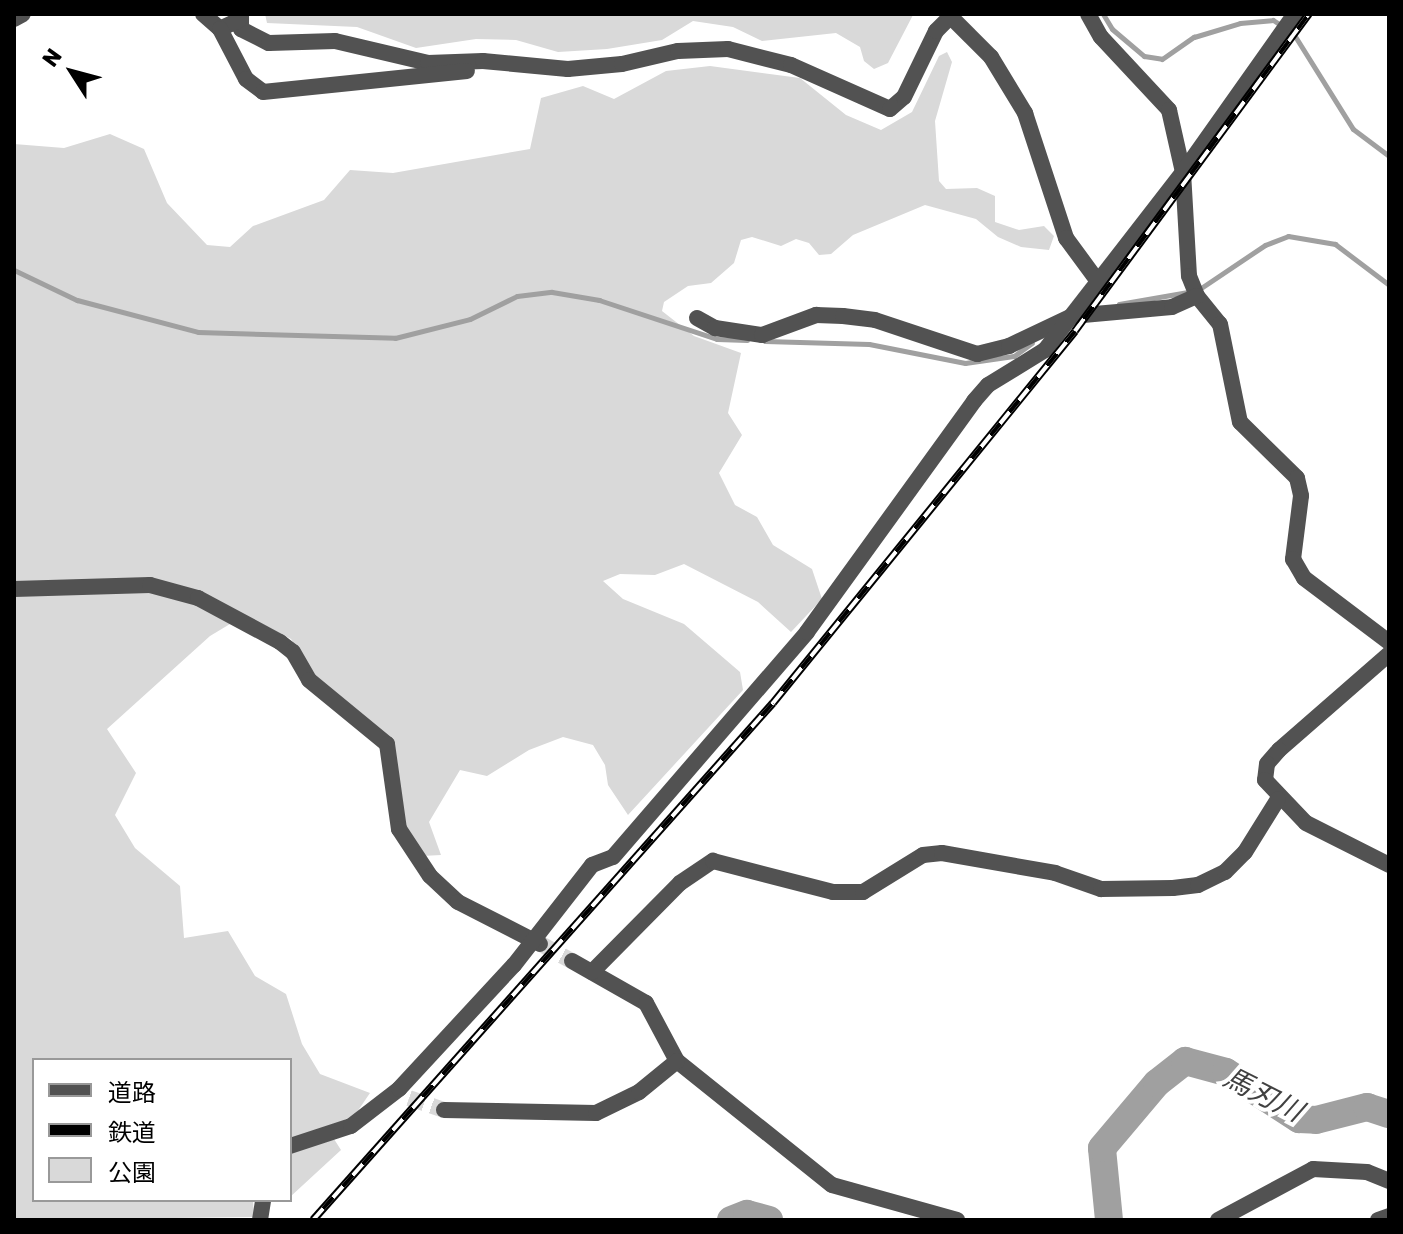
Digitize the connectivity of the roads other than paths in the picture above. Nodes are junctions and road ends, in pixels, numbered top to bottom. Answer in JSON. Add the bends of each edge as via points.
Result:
{"nodes":[{"id":1,"x":23,"y":14,"type":"edge"},
{"id":2,"x":203,"y":14,"type":"edge"},
{"id":3,"x":1088,"y":14,"type":"edge"},
{"id":4,"x":1295,"y":14,"type":"edge"},
{"id":5,"x":949,"y":16,"type":"edge"},
{"id":6,"x":240,"y":17,"type":"edge"},
{"id":7,"x":14,"y":19,"type":"edge"},
{"id":8,"x":220,"y":29,"type":"junction"},
{"id":9,"x":511,"y":64,"type":"junction"},
{"id":10,"x":1183,"y":172,"type":"junction"},
{"id":11,"x":1099,"y":283,"type":"junction"},
{"id":12,"x":1197,"y":296,"type":"junction"},
{"id":13,"x":1072,"y":316,"type":"junction"},
{"id":14,"x":697,"y":318,"type":"dead end"},
{"id":15,"x":14,"y":589,"type":"edge"},
{"id":16,"x":1389,"y":642,"type":"edge"},
{"id":17,"x":1389,"y":654,"type":"edge"},
{"id":18,"x":1278,"y":799,"type":"junction"},
{"id":19,"x":1389,"y":865,"type":"edge"},
{"id":20,"x":537,"y":942,"type":"junction"},
{"id":21,"x":572,"y":961,"type":"tunnel mouth"},
{"id":22,"x":592,"y":972,"type":"junction"},
{"id":23,"x":677,"y":1061,"type":"junction"},
{"id":24,"x":444,"y":1110,"type":"tunnel mouth"},
{"id":25,"x":292,"y":1145,"type":"edge"},
{"id":26,"x":1389,"y":1181,"type":"edge"},
{"id":27,"x":1389,"y":1216,"type":"edge"},
{"id":28,"x":957,"y":1220,"type":"edge"},
{"id":29,"x":1218,"y":1220,"type":"edge"},
{"id":30,"x":1378,"y":1220,"type":"edge"}],
"edges":[{"from":1,"to":7,"type":"street"},
{"from":2,"to":8,"type":"street"},
{"from":3,"to":10,"type":"street","via":[[1101,37],[1169,110]]},
{"from":4,"to":10,"type":"street"},
{"from":5,"to":9,"type":"street","via":[[936,31],[904,97],[890,109],[791,65],[728,49],[678,51],[568,69]]},
{"from":5,"to":11,"type":"street","via":[[991,57],[1025,113],[1066,238]]},
{"from":6,"to":8,"type":"street"},
{"from":6,"to":9,"type":"street","via":[[241,29],[269,43],[335,41],[428,63]]},
{"from":8,"to":9,"type":"street","via":[[246,79],[263,92]]},
{"from":10,"to":11,"type":"street"},
{"from":10,"to":12,"type":"street","via":[[1189,276]]},
{"from":11,"to":13,"type":"street"},
{"from":12,"to":13,"type":"street","via":[[1172,307]]},
{"from":12,"to":16,"type":"street","via":[[1220,324],[1240,422],[1297,478],[1301,496],[1291,540],[1293,559],[1304,578]]},
{"from":13,"to":14,"type":"street","via":[[1009,346],[977,354],[875,320],[816,315],[762,335],[715,328]]},
{"from":13,"to":20,"type":"street","via":[[1045,350],[988,385],[974,401],[807,632],[613,857],[592,865]]},
{"from":15,"to":20,"type":"street","via":[[150,585],[198,598],[280,642],[293,652],[309,680],[387,744],[399,829],[430,876],[458,902]]},
{"from":17,"to":18,"type":"street","via":[[1267,764],[1265,780]]},
{"from":18,"to":19,"type":"street","via":[[1340,844]]},
{"from":18,"to":22,"type":"street","via":[[1245,852],[1225,872],[1198,885],[1173,888],[1101,889],[1055,873],[942,853],[923,855],[863,892],[833,892],[713,861],[680,883]]},
{"from":20,"to":25,"type":"street","via":[[404,1094],[351,1126]]},
{"from":21,"to":22,"type":"street"},
{"from":22,"to":23,"type":"street","via":[[646,1003]]},
{"from":23,"to":24,"type":"street","via":[[639,1092],[596,1113]]},
{"from":23,"to":28,"type":"street","via":[[832,1185]]},
{"from":26,"to":29,"type":"street","via":[[1367,1172],[1313,1169]]},
{"from":27,"to":30,"type":"street"}]}
